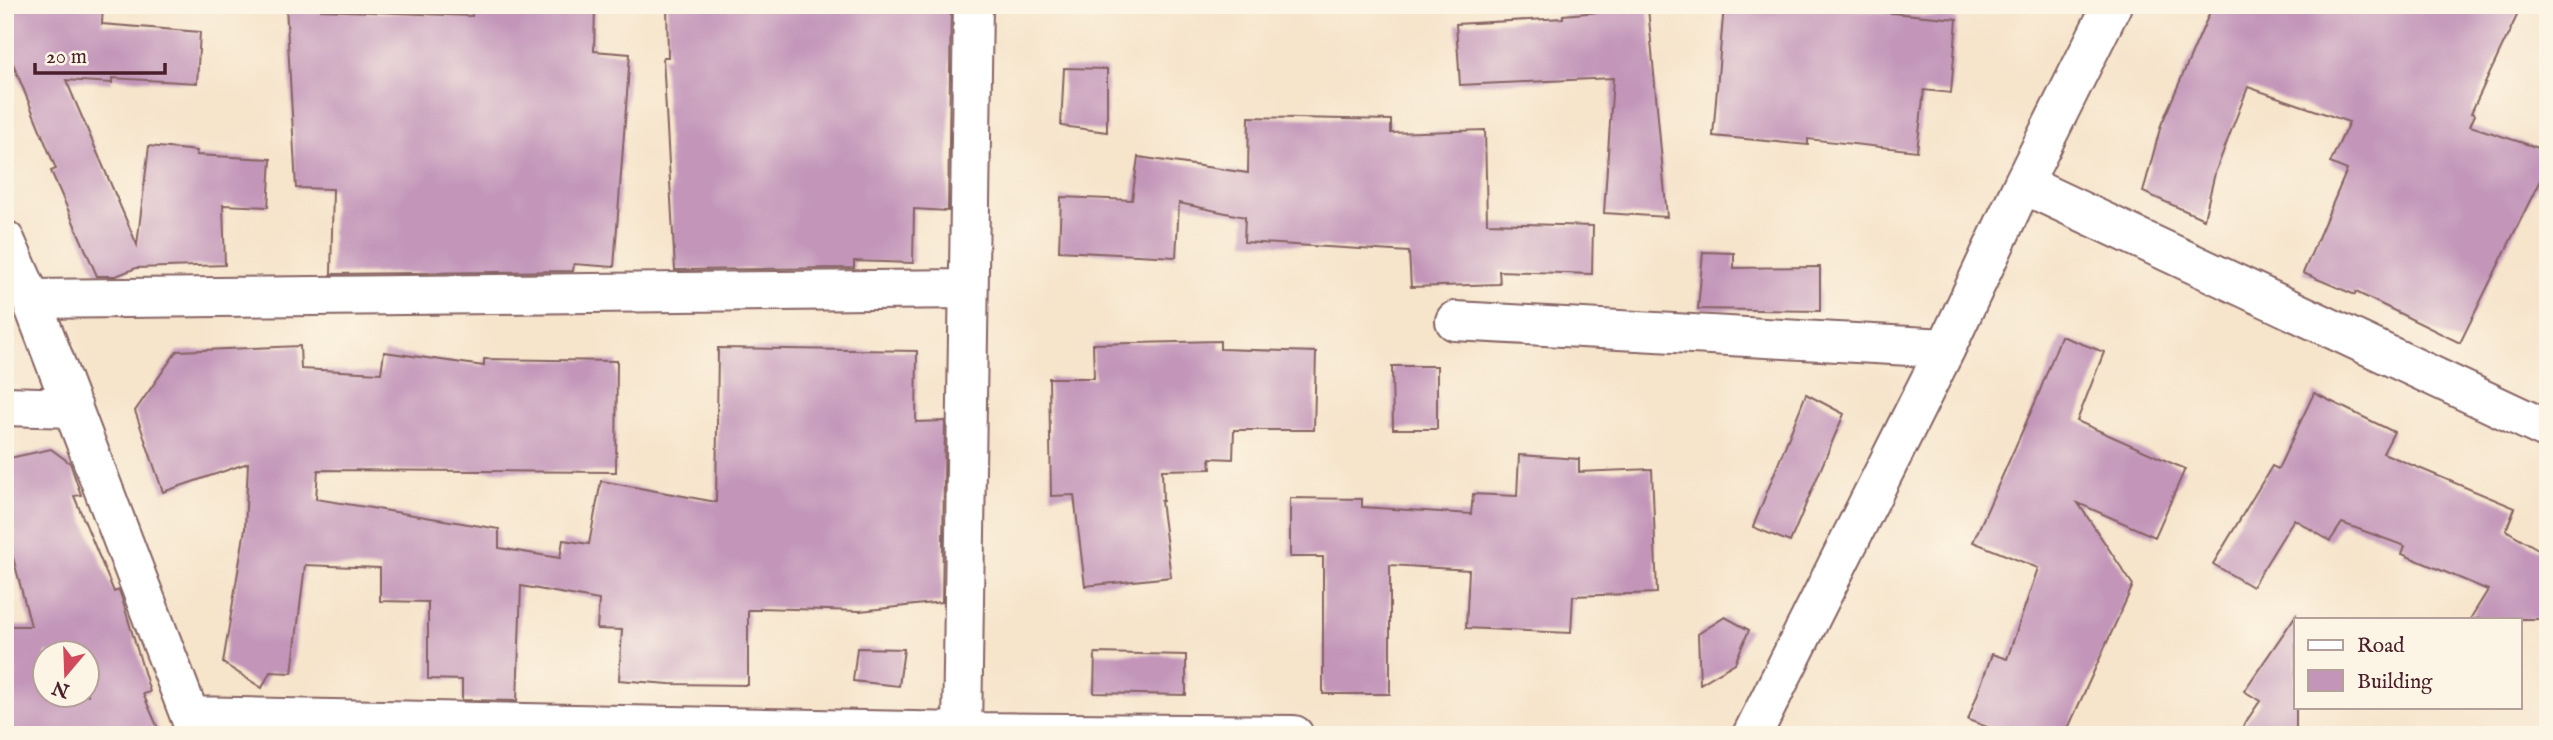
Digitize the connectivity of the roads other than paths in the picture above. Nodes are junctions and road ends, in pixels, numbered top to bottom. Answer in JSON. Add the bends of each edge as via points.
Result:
{"nodes":[{"id":1,"x":973,"y":5,"type":"edge"},
{"id":2,"x":2112,"y":5,"type":"edge"},
{"id":3,"x":2023,"y":184,"type":"junction"},
{"id":4,"x":5,"y":240,"type":"edge"},
{"id":5,"x":968,"y":289,"type":"junction"},
{"id":6,"x":31,"y":299,"type":"junction"},
{"id":7,"x":1455,"y":321,"type":"dead end"},
{"id":8,"x":1945,"y":348,"type":"junction"},
{"id":9,"x":5,"y":407,"type":"edge"},
{"id":10,"x":73,"y":408,"type":"junction"},
{"id":11,"x":2548,"y":430,"type":"edge"},
{"id":12,"x":194,"y":725,"type":"edge"},
{"id":13,"x":962,"y":732,"type":"junction"},
{"id":14,"x":1294,"y":735,"type":"edge"},
{"id":15,"x":1752,"y":735,"type":"edge"}],
"edges":[{"from":1,"to":5,"type":"street"},
{"from":2,"to":3,"type":"street"},
{"from":3,"to":8,"type":"street"},
{"from":3,"to":11,"type":"street"},
{"from":4,"to":6,"type":"street"},
{"from":5,"to":6,"type":"street"},
{"from":5,"to":13,"type":"street"},
{"from":6,"to":10,"type":"street"},
{"from":7,"to":8,"type":"street"},
{"from":8,"to":15,"type":"street"},
{"from":9,"to":10,"type":"street"},
{"from":10,"to":12,"type":"street"},
{"from":12,"to":13,"type":"street"},
{"from":13,"to":14,"type":"street"}]}
